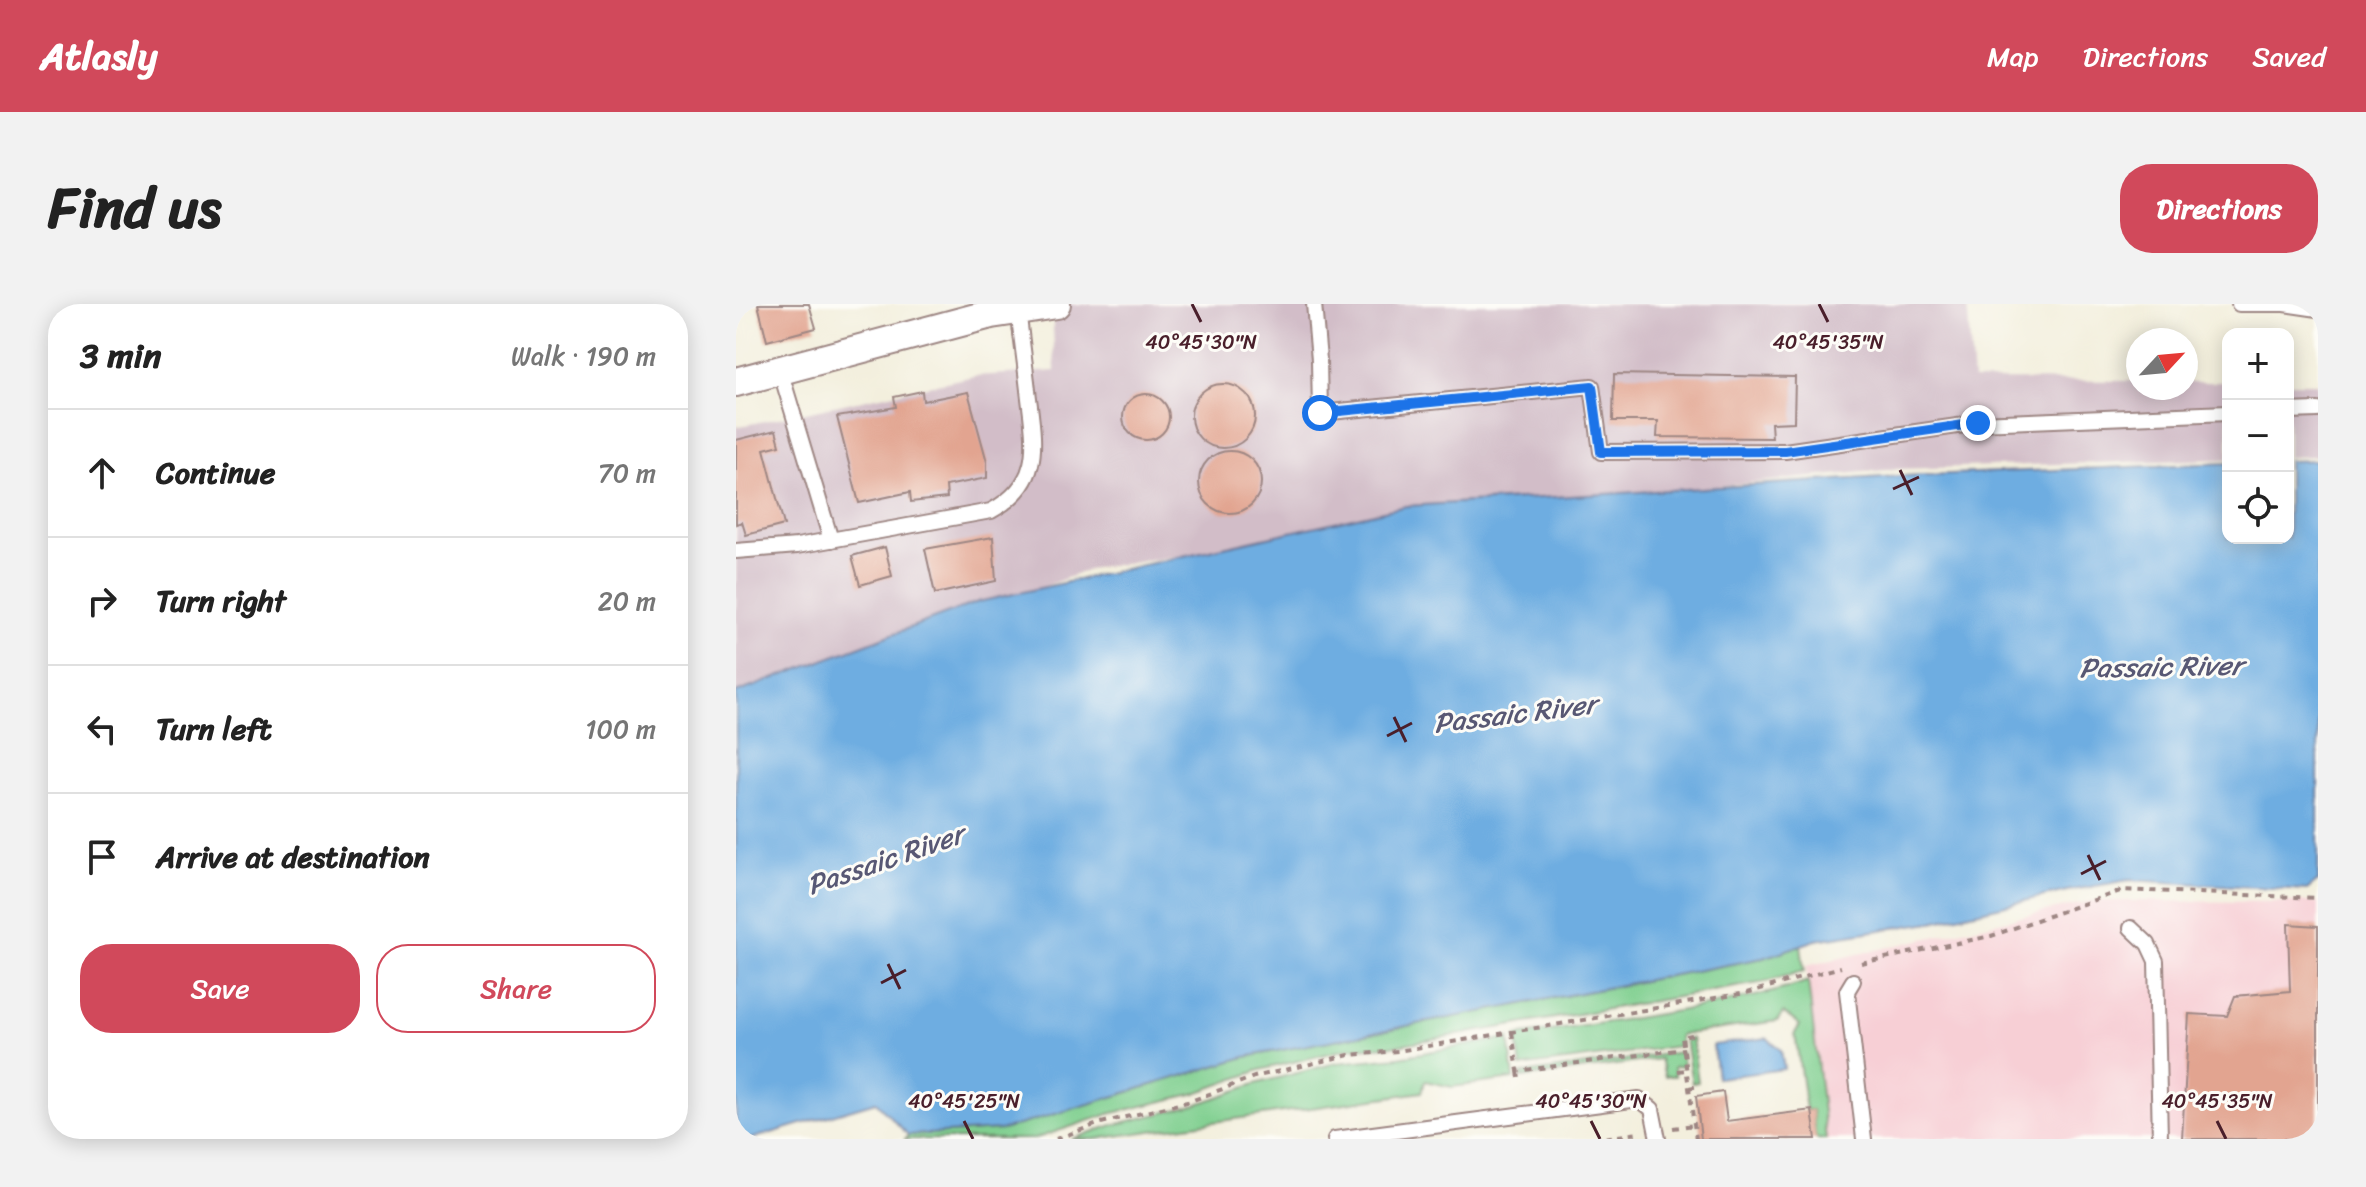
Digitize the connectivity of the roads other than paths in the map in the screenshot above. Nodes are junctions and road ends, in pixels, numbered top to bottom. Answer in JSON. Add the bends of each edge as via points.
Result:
{"nodes":[{"id":1,"x":1056,"y":304,"type":"edge"},
{"id":2,"x":1314,"y":304,"type":"edge"},
{"id":3,"x":2239,"y":304,"type":"edge"},
{"id":4,"x":1018,"y":306,"type":"edge"},
{"id":5,"x":2318,"y":309,"type":"edge"},
{"id":6,"x":780,"y":370,"type":"junction"},
{"id":7,"x":736,"y":382,"type":"edge"},
{"id":8,"x":2318,"y":410,"type":"edge"},
{"id":9,"x":2294,"y":411,"type":"edge"},
{"id":10,"x":2222,"y":413,"type":"edge"},
{"id":11,"x":831,"y":540,"type":"junction"},
{"id":12,"x":736,"y":551,"type":"edge"},
{"id":13,"x":2131,"y":928,"type":"dead end"},
{"id":14,"x":1853,"y":981,"type":"dead end"},
{"id":15,"x":1335,"y":1139,"type":"edge"},
{"id":16,"x":1658,"y":1139,"type":"edge"},
{"id":17,"x":1864,"y":1139,"type":"edge"},
{"id":18,"x":2160,"y":1139,"type":"edge"}],
"edges":[{"from":1,"to":4,"type":"street"},
{"from":2,"to":10,"type":"lane","via":[[1320,413],[1592,386],[1601,452],[1785,451],[1978,423]]},
{"from":3,"to":5,"type":"lane"},
{"from":4,"to":6,"type":"street"},
{"from":4,"to":11,"type":"lane","via":[[1035,448],[1028,476],[1010,501],[991,511]]},
{"from":6,"to":7,"type":"street"},
{"from":6,"to":11,"type":"lane"},
{"from":8,"to":9,"type":"lane"},
{"from":11,"to":12,"type":"lane"},
{"from":13,"to":18,"type":"lane","via":[[2156,961]]},
{"from":14,"to":17,"type":"lane","via":[[1847,991]]},
{"from":15,"to":16,"type":"lane","via":[[1639,1099],[1652,1109]]}]}
